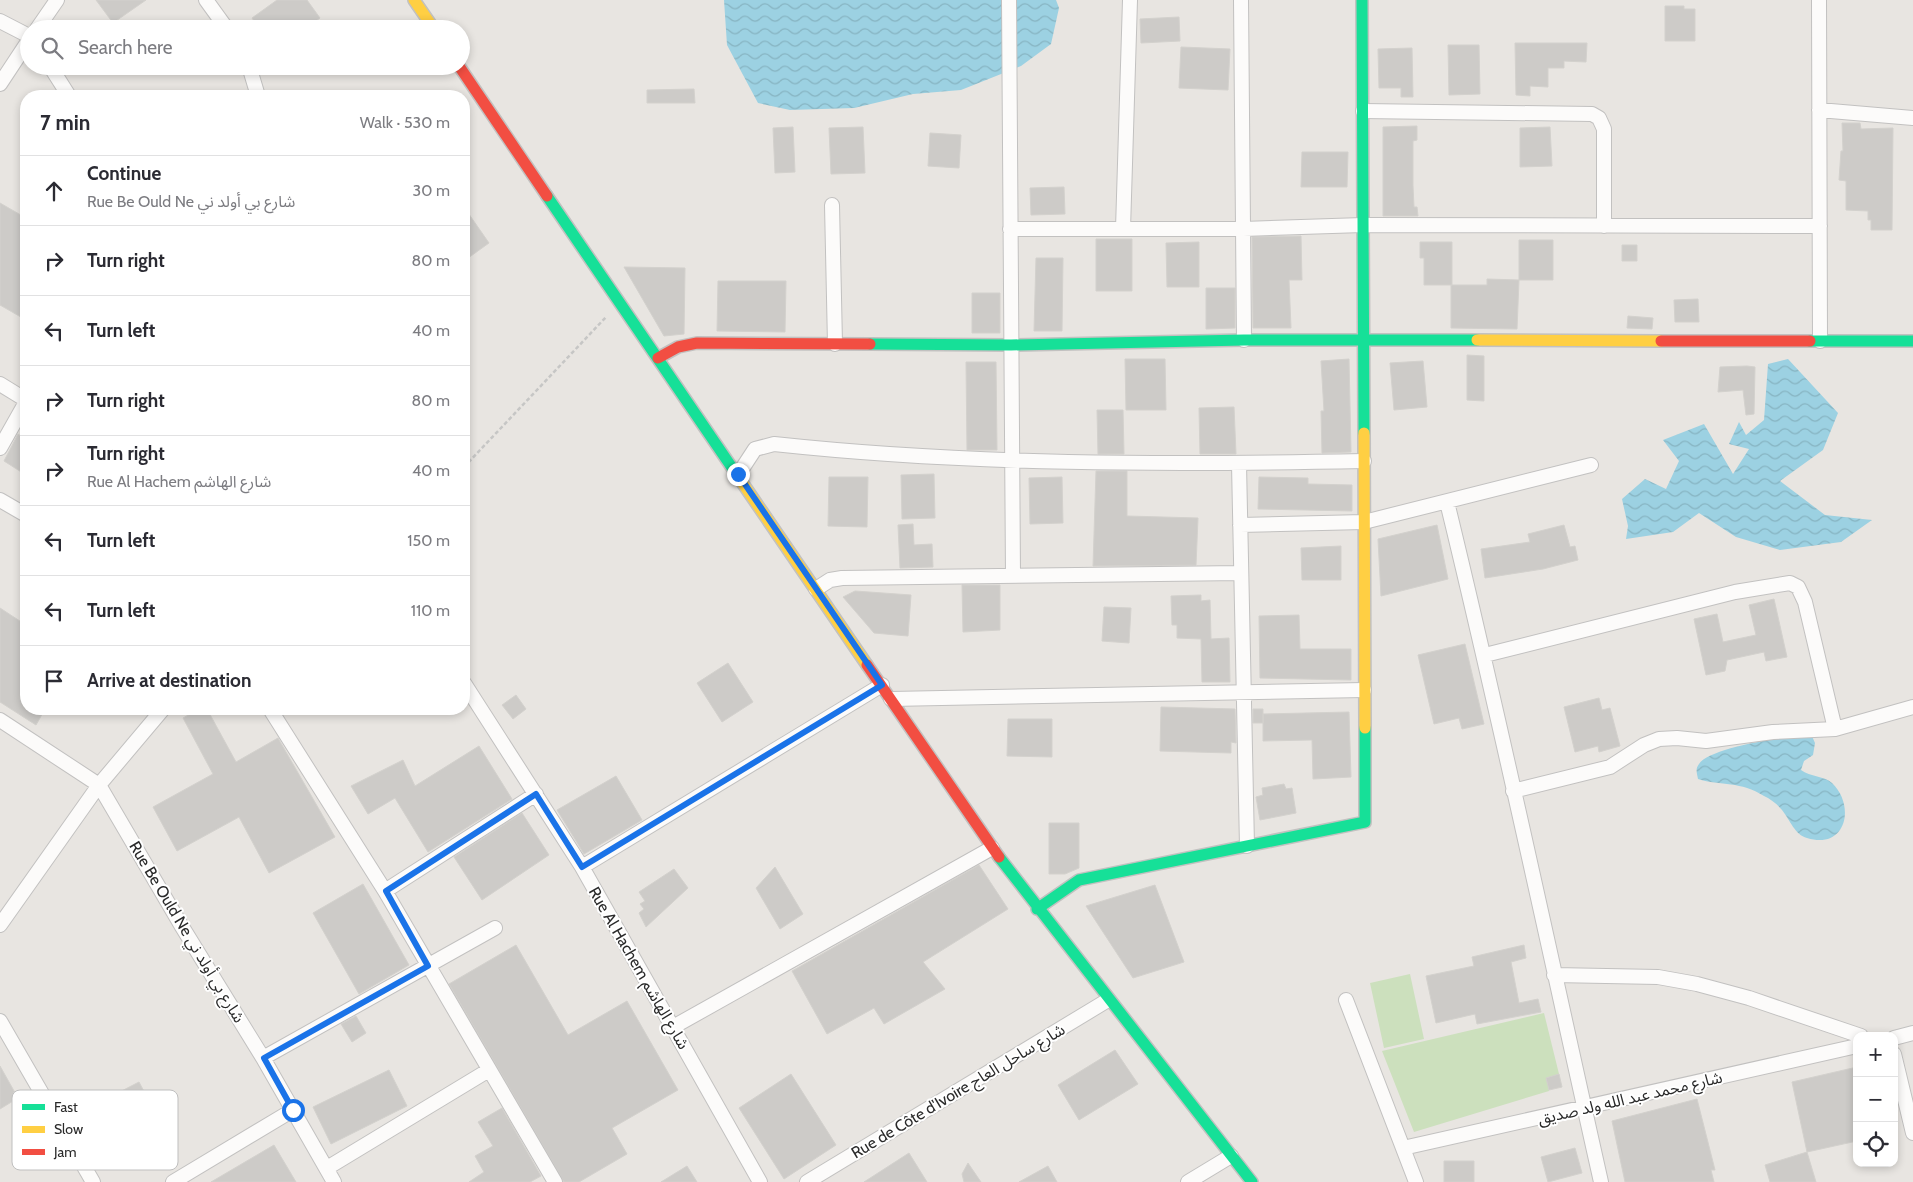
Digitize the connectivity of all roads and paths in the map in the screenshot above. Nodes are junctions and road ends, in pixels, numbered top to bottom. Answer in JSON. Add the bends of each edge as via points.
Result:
{"nodes":[{"id":1,"x":57,"y":0,"type":"edge"},
{"id":2,"x":206,"y":0,"type":"edge"},
{"id":3,"x":414,"y":0,"type":"edge"},
{"id":4,"x":1009,"y":0,"type":"edge"},
{"id":5,"x":1130,"y":0,"type":"edge"},
{"id":6,"x":1241,"y":0,"type":"edge"},
{"id":7,"x":1362,"y":0,"type":"edge"},
{"id":8,"x":1819,"y":0,"type":"edge"},
{"id":9,"x":43,"y":20,"type":"edge"},
{"id":10,"x":220,"y":20,"type":"edge"},
{"id":11,"x":428,"y":20,"type":"edge"},
{"id":12,"x":0,"y":21,"type":"edge"},
{"id":13,"x":20,"y":31,"type":"edge"},
{"id":14,"x":20,"y":54,"type":"edge"},
{"id":15,"x":56,"y":75,"type":"edge"},
{"id":16,"x":252,"y":75,"type":"edge"},
{"id":17,"x":465,"y":75,"type":"edge"},
{"id":18,"x":0,"y":84,"type":"edge"},
{"id":19,"x":65,"y":90,"type":"edge"},
{"id":20,"x":256,"y":90,"type":"edge"},
{"id":21,"x":1819,"y":110,"type":"junction"},
{"id":22,"x":1363,"y":111,"type":"junction"},
{"id":23,"x":1913,"y":118,"type":"edge"},
{"id":24,"x":832,"y":204,"type":"dead end"},
{"id":25,"x":1363,"y":225,"type":"junction"},
{"id":26,"x":1604,"y":226,"type":"junction"},
{"id":27,"x":1820,"y":226,"type":"junction"},
{"id":28,"x":1010,"y":229,"type":"junction"},
{"id":29,"x":1123,"y":229,"type":"junction"},
{"id":30,"x":1243,"y":229,"type":"junction"},
{"id":31,"x":620,"y":302,"type":"junction"},
{"id":32,"x":1244,"y":340,"type":"junction"},
{"id":33,"x":1913,"y":340,"type":"edge"},
{"id":34,"x":1363,"y":341,"type":"junction"},
{"id":35,"x":1820,"y":341,"type":"junction"},
{"id":36,"x":836,"y":344,"type":"junction"},
{"id":37,"x":1011,"y":345,"type":"junction"},
{"id":38,"x":658,"y":358,"type":"junction"},
{"id":39,"x":0,"y":384,"type":"edge"},
{"id":40,"x":20,"y":397,"type":"edge"},
{"id":41,"x":20,"y":412,"type":"edge"},
{"id":42,"x":0,"y":448,"type":"edge"},
{"id":43,"x":1364,"y":460,"type":"junction"},
{"id":44,"x":470,"y":461,"type":"edge"},
{"id":45,"x":1012,"y":461,"type":"junction"},
{"id":46,"x":1239,"y":464,"type":"junction"},
{"id":47,"x":1591,"y":465,"type":"dead end"},
{"id":48,"x":738,"y":474,"type":"junction"},
{"id":49,"x":0,"y":500,"type":"edge"},
{"id":50,"x":1447,"y":502,"type":"junction"},
{"id":51,"x":20,"y":512,"type":"edge"},
{"id":52,"x":1364,"y":522,"type":"junction"},
{"id":53,"x":1240,"y":524,"type":"junction"},
{"id":54,"x":1241,"y":572,"type":"junction"},
{"id":55,"x":1014,"y":576,"type":"junction"},
{"id":56,"x":816,"y":589,"type":"junction"},
{"id":57,"x":1485,"y":656,"type":"junction"},
{"id":58,"x":882,"y":685,"type":"junction"},
{"id":59,"x":1364,"y":690,"type":"junction"},
{"id":60,"x":470,"y":691,"type":"edge"},
{"id":61,"x":1244,"y":691,"type":"junction"},
{"id":62,"x":891,"y":699,"type":"junction"},
{"id":63,"x":1913,"y":706,"type":"edge"},
{"id":64,"x":158,"y":715,"type":"edge"},
{"id":65,"x":274,"y":715,"type":"edge"},
{"id":66,"x":0,"y":720,"type":"edge"},
{"id":67,"x":1835,"y":729,"type":"junction"},
{"id":68,"x":99,"y":785,"type":"junction"},
{"id":69,"x":1513,"y":791,"type":"junction"},
{"id":70,"x":536,"y":794,"type":"junction"},
{"id":71,"x":1247,"y":846,"type":"junction"},
{"id":72,"x":992,"y":848,"type":"junction"},
{"id":73,"x":582,"y":867,"type":"junction"},
{"id":74,"x":386,"y":891,"type":"junction"},
{"id":75,"x":1038,"y":909,"type":"junction"},
{"id":76,"x":0,"y":925,"type":"edge"},
{"id":77,"x":495,"y":928,"type":"dead end"},
{"id":78,"x":428,"y":966,"type":"junction"},
{"id":79,"x":1554,"y":975,"type":"junction"},
{"id":80,"x":1108,"y":1000,"type":"junction"},
{"id":81,"x":1346,"y":1000,"type":"dead end"},
{"id":82,"x":0,"y":1022,"type":"edge"},
{"id":83,"x":673,"y":1027,"type":"junction"},
{"id":84,"x":1853,"y":1033,"type":"edge"},
{"id":85,"x":1913,"y":1033,"type":"edge"},
{"id":86,"x":1898,"y":1037,"type":"edge"},
{"id":87,"x":1853,"y":1047,"type":"edge"},
{"id":88,"x":264,"y":1058,"type":"junction"},
{"id":89,"x":489,"y":1070,"type":"junction"},
{"id":90,"x":1898,"y":1070,"type":"edge"},
{"id":91,"x":40,"y":1090,"type":"edge"},
{"id":92,"x":1584,"y":1108,"type":"junction"},
{"id":93,"x":293,"y":1110,"type":"junction"},
{"id":94,"x":1913,"y":1132,"type":"edge"},
{"id":95,"x":1403,"y":1148,"type":"junction"},
{"id":96,"x":1231,"y":1156,"type":"junction"},
{"id":97,"x":327,"y":1168,"type":"junction"},
{"id":98,"x":86,"y":1170,"type":"edge"},
{"id":99,"x":93,"y":1182,"type":"edge"},
{"id":100,"x":173,"y":1182,"type":"edge"},
{"id":101,"x":334,"y":1182,"type":"edge"},
{"id":102,"x":555,"y":1182,"type":"edge"},
{"id":103,"x":760,"y":1182,"type":"edge"},
{"id":104,"x":807,"y":1182,"type":"edge"},
{"id":105,"x":1188,"y":1182,"type":"edge"},
{"id":106,"x":1252,"y":1182,"type":"edge"},
{"id":107,"x":1416,"y":1182,"type":"edge"},
{"id":108,"x":1601,"y":1182,"type":"edge"}],
"edges":[{"from":1,"to":9,"type":"street"},
{"from":2,"to":10,"type":"street"},
{"from":3,"to":11,"type":"street"},
{"from":4,"to":28,"type":"street"},
{"from":5,"to":29,"type":"street"},
{"from":6,"to":30,"type":"street"},
{"from":7,"to":22,"type":"street"},
{"from":8,"to":21,"type":"street"},
{"from":12,"to":13,"type":"street"},
{"from":14,"to":18,"type":"street"},
{"from":15,"to":19,"type":"street"},
{"from":16,"to":20,"type":"street"},
{"from":17,"to":31,"type":"street"},
{"from":21,"to":23,"type":"street"},
{"from":21,"to":27,"type":"street"},
{"from":22,"to":25,"type":"street"},
{"from":22,"to":26,"type":"street","via":[[1592,114],[1599,118],[1604,129]]},
{"from":24,"to":36,"type":"street"},
{"from":25,"to":26,"type":"street"},
{"from":25,"to":30,"type":"street"},
{"from":25,"to":34,"type":"street"},
{"from":26,"to":27,"type":"street"},
{"from":27,"to":35,"type":"street"},
{"from":28,"to":29,"type":"street"},
{"from":28,"to":37,"type":"street"},
{"from":29,"to":30,"type":"street"},
{"from":30,"to":32,"type":"street"},
{"from":31,"to":38,"type":"street"},
{"from":31,"to":44,"type":"path"},
{"from":32,"to":34,"type":"street"},
{"from":32,"to":37,"type":"street"},
{"from":33,"to":35,"type":"street"},
{"from":34,"to":35,"type":"street"},
{"from":34,"to":43,"type":"street"},
{"from":36,"to":37,"type":"street"},
{"from":36,"to":38,"type":"street","via":[[696,343],[678,347]]},
{"from":37,"to":45,"type":"street"},
{"from":38,"to":48,"type":"street"},
{"from":39,"to":40,"type":"street"},
{"from":41,"to":42,"type":"street"},
{"from":43,"to":46,"type":"street"},
{"from":43,"to":52,"type":"street"},
{"from":45,"to":46,"type":"street"},
{"from":45,"to":48,"type":"street","via":[[774,444],[755,449]]},
{"from":45,"to":55,"type":"street"},
{"from":46,"to":53,"type":"street"},
{"from":47,"to":50,"type":"street"},
{"from":48,"to":56,"type":"street"},
{"from":49,"to":51,"type":"street"},
{"from":50,"to":52,"type":"street"},
{"from":50,"to":57,"type":"street"},
{"from":52,"to":53,"type":"street"},
{"from":52,"to":59,"type":"street"},
{"from":53,"to":54,"type":"street"},
{"from":54,"to":55,"type":"street"},
{"from":54,"to":61,"type":"street"},
{"from":55,"to":56,"type":"street","via":[[842,578],[830,580]]},
{"from":56,"to":58,"type":"street"},
{"from":57,"to":67,"type":"street","via":[[1735,592],[1790,583],[1798,587],[1805,602]]},
{"from":57,"to":69,"type":"street"},
{"from":58,"to":62,"type":"street"},
{"from":58,"to":73,"type":"street"},
{"from":59,"to":61,"type":"street"},
{"from":59,"to":71,"type":"street","via":[[1365,822]]},
{"from":60,"to":70,"type":"street","name":"Rue Al Hachem شارع الهاشم"},
{"from":61,"to":62,"type":"street"},
{"from":61,"to":71,"type":"street"},
{"from":62,"to":72,"type":"street"},
{"from":63,"to":67,"type":"street"},
{"from":64,"to":68,"type":"street"},
{"from":65,"to":74,"type":"street"},
{"from":66,"to":68,"type":"street","name":"Rue Be Ould Ne شارع بي أولد ني"},
{"from":67,"to":69,"type":"street","via":[[1773,732],[1706,741],[1659,739],[1610,767]]},
{"from":68,"to":76,"type":"street"},
{"from":68,"to":88,"type":"street","name":"Rue Be Ould Ne شارع بي أولد ني"},
{"from":69,"to":79,"type":"street"},
{"from":70,"to":73,"type":"street","name":"Rue Al Hachem شارع الهاشم"},
{"from":70,"to":74,"type":"street"},
{"from":71,"to":75,"type":"street","via":[[1079,880]]},
{"from":72,"to":75,"type":"street"},
{"from":72,"to":83,"type":"street"},
{"from":73,"to":83,"type":"street","name":"Rue Al Hachem شارع الهاشم"},
{"from":74,"to":78,"type":"street"},
{"from":75,"to":80,"type":"street"},
{"from":77,"to":78,"type":"street"},
{"from":78,"to":88,"type":"street"},
{"from":78,"to":89,"type":"street"},
{"from":79,"to":84,"type":"street","via":[[1658,977],[1697,984]]},
{"from":79,"to":92,"type":"street"},
{"from":80,"to":96,"type":"street"},
{"from":80,"to":104,"type":"street","name":"Rue de Côte d'Ivoire شارع ساحل العاج"},
{"from":81,"to":95,"type":"street"},
{"from":82,"to":91,"type":"street"},
{"from":83,"to":103,"type":"street","name":"Rue Al Hachem شارع الهاشم"},
{"from":85,"to":86,"type":"street"},
{"from":87,"to":92,"type":"street","name":"شارع محمد عبد الله ولد صديق"},
{"from":88,"to":93,"type":"street","name":"Rue Be Ould Ne شارع بي أولد ني"},
{"from":89,"to":97,"type":"street"},
{"from":89,"to":102,"type":"street"},
{"from":90,"to":94,"type":"street"},
{"from":92,"to":95,"type":"street","name":"شارع محمد عبد الله ولد صديق"},
{"from":92,"to":108,"type":"street"},
{"from":93,"to":97,"type":"street","name":"Rue Be Ould Ne شارع بي أولد ني"},
{"from":93,"to":100,"type":"street"},
{"from":95,"to":107,"type":"street"},
{"from":96,"to":105,"type":"street"},
{"from":96,"to":106,"type":"street"},
{"from":97,"to":101,"type":"street","name":"Rue Be Ould Ne شارع بي أولد ني"},
{"from":98,"to":99,"type":"street"}]}
